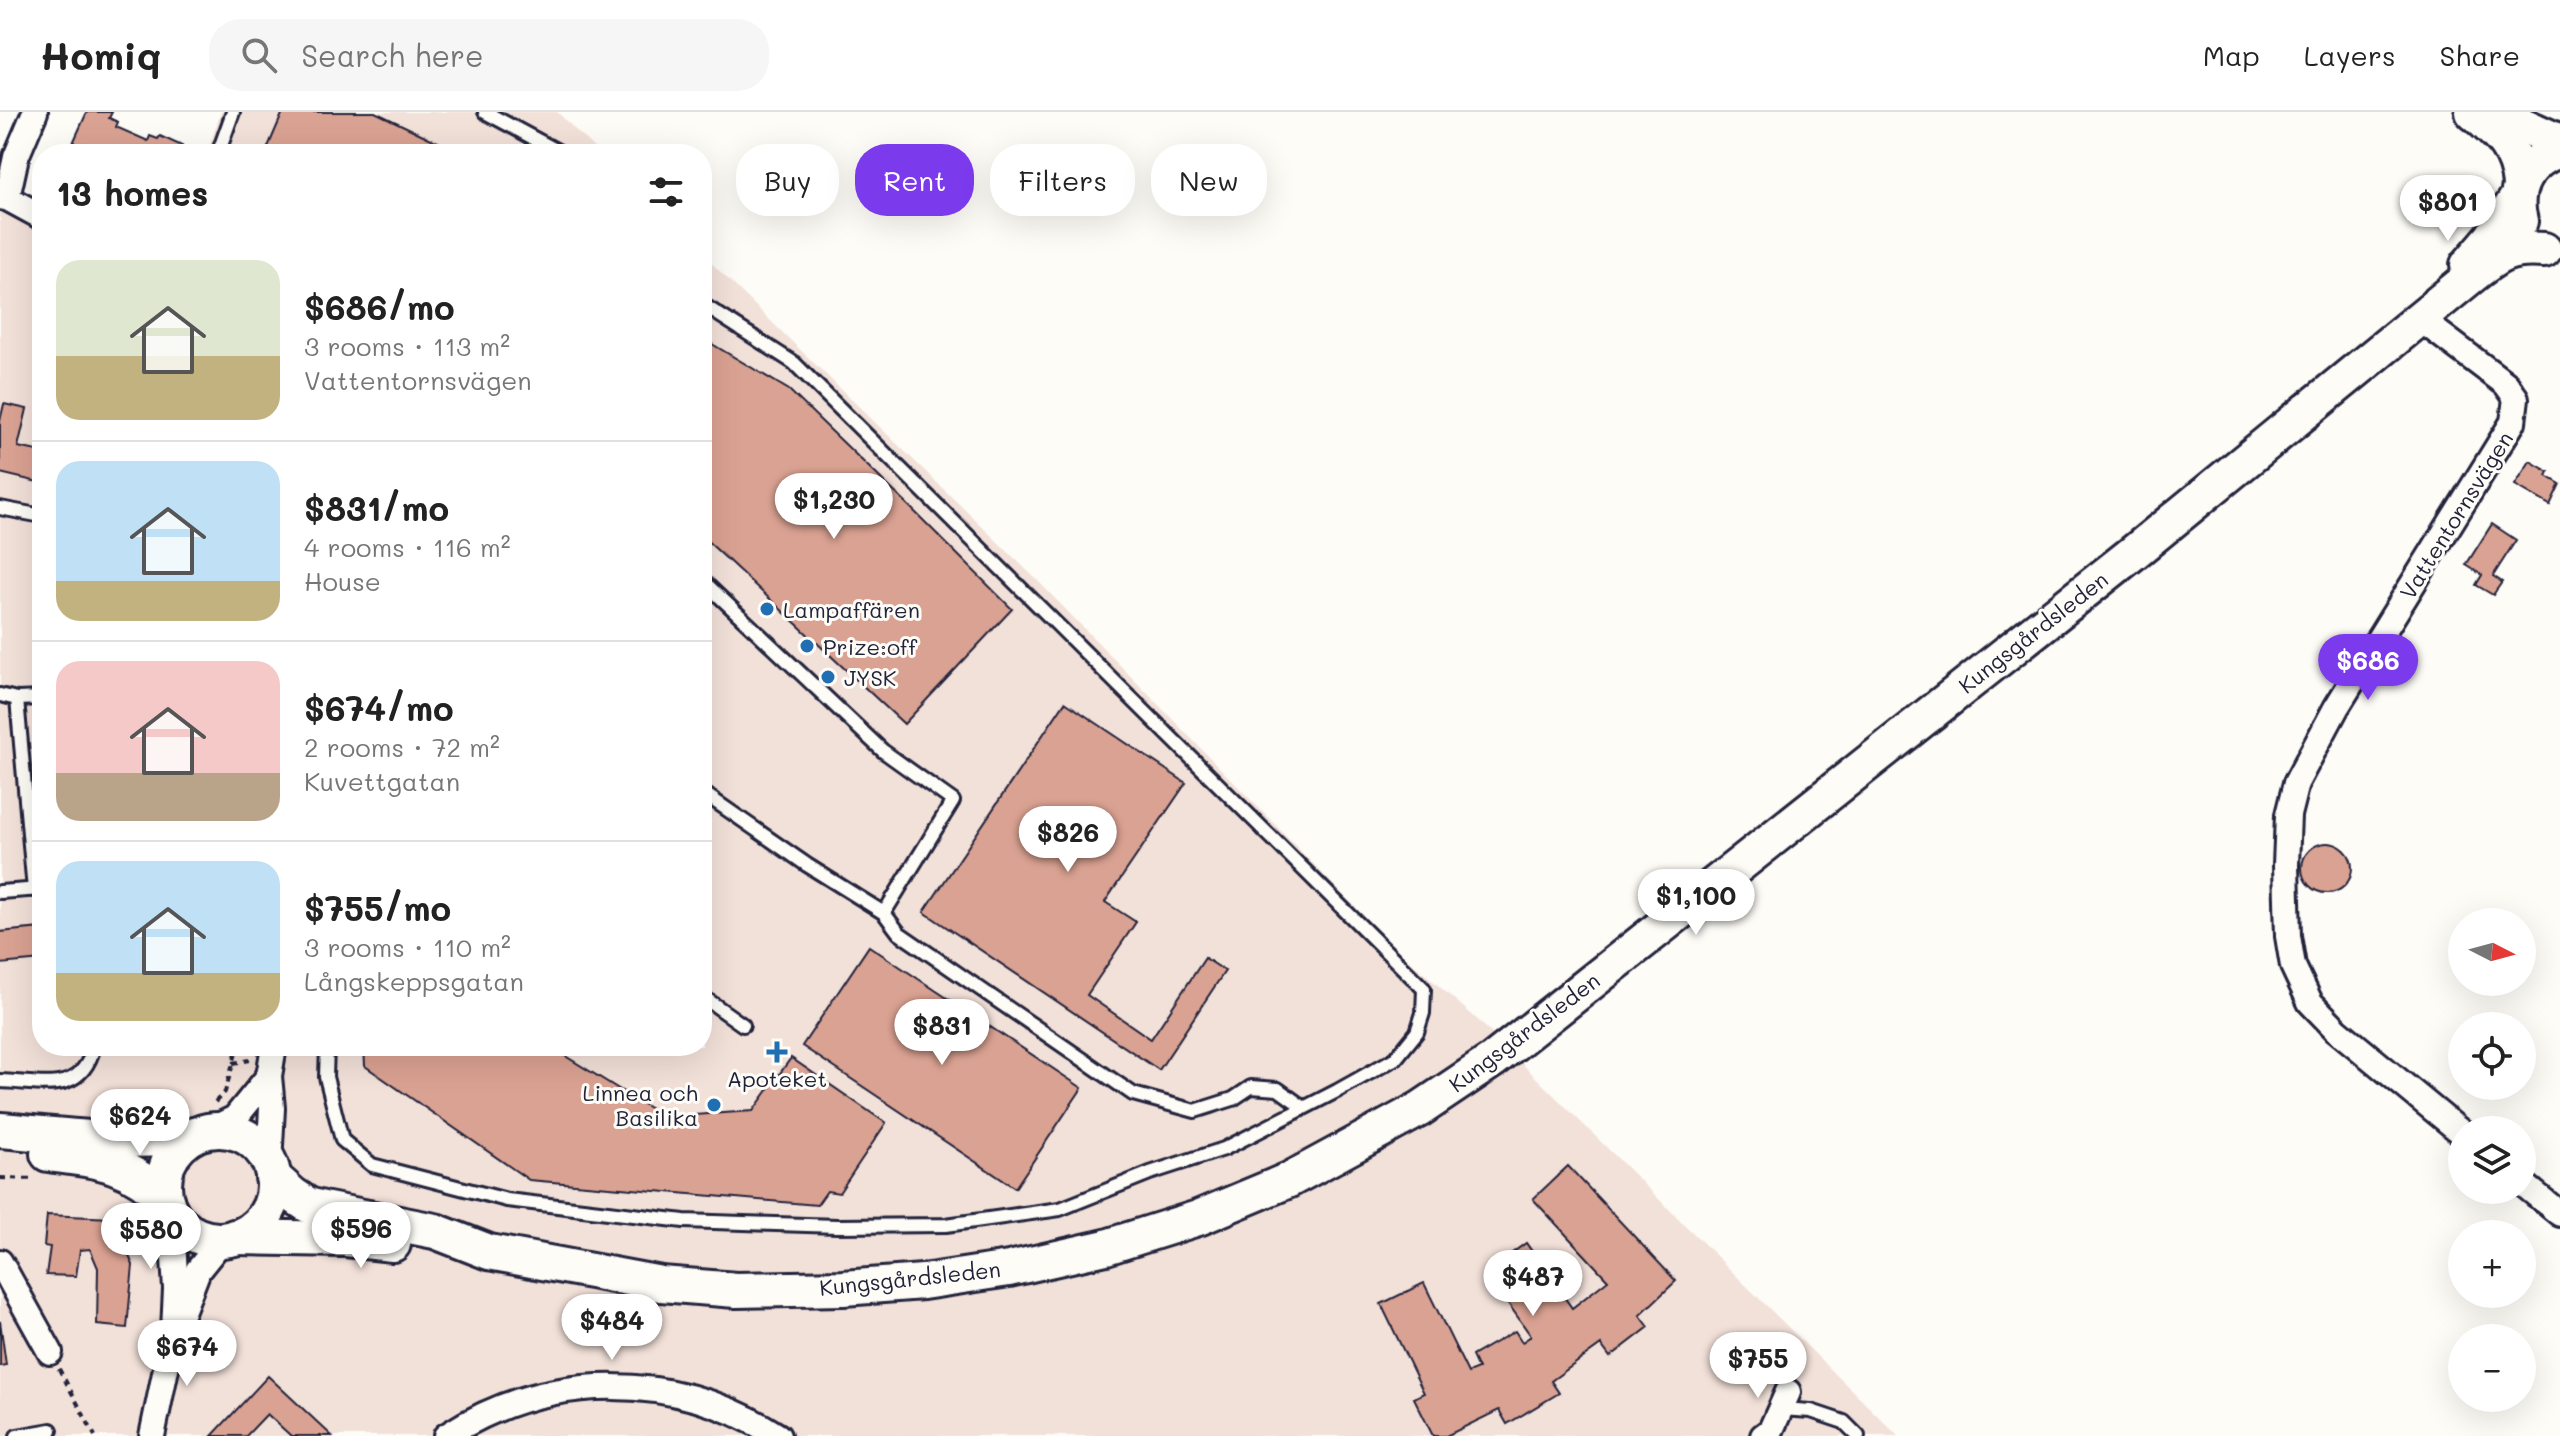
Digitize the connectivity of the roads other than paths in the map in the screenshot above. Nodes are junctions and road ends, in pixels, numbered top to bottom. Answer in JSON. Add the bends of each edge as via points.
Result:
{"nodes":[{"id":1,"x":35,"y":112,"type":"edge"},
{"id":2,"x":233,"y":112,"type":"edge"},
{"id":3,"x":485,"y":112,"type":"edge"},
{"id":4,"x":2473,"y":112,"type":"edge"},
{"id":5,"x":2493,"y":112,"type":"edge"},
{"id":6,"x":2560,"y":142,"type":"edge"},
{"id":7,"x":222,"y":144,"type":"edge"},
{"id":8,"x":544,"y":144,"type":"edge"},
{"id":9,"x":2560,"y":150,"type":"edge"},
{"id":10,"x":2519,"y":191,"type":"junction"},
{"id":11,"x":3,"y":197,"type":"edge"},
{"id":12,"x":32,"y":212,"type":"edge"},
{"id":13,"x":2552,"y":253,"type":"edge"},
{"id":14,"x":712,"y":310,"type":"edge"},
{"id":15,"x":2420,"y":319,"type":"junction"},
{"id":16,"x":0,"y":508,"type":"edge"},
{"id":17,"x":32,"y":514,"type":"edge"},
{"id":18,"x":712,"y":589,"type":"edge"},
{"id":19,"x":0,"y":695,"type":"edge"},
{"id":20,"x":32,"y":698,"type":"edge"},
{"id":21,"x":17,"y":699,"type":"junction"},
{"id":22,"x":712,"y":799,"type":"edge"},
{"id":23,"x":32,"y":835,"type":"edge"},
{"id":24,"x":32,"y":890,"type":"edge"},
{"id":25,"x":0,"y":892,"type":"edge"},
{"id":26,"x":884,"y":913,"type":"junction"},
{"id":27,"x":712,"y":1003,"type":"edge"},
{"id":28,"x":743,"y":1025,"type":"dead end"},
{"id":29,"x":92,"y":1056,"type":"edge"},
{"id":30,"x":268,"y":1056,"type":"edge"},
{"id":31,"x":327,"y":1056,"type":"edge"},
{"id":32,"x":261,"y":1067,"type":"junction"},
{"id":33,"x":0,"y":1081,"type":"edge"},
{"id":34,"x":1303,"y":1107,"type":"junction"},
{"id":35,"x":2448,"y":1121,"type":"edge"},
{"id":36,"x":204,"y":1125,"type":"junction"},
{"id":37,"x":0,"y":1130,"type":"edge"},
{"id":38,"x":0,"y":1148,"type":"edge"},
{"id":39,"x":271,"y":1170,"type":"junction"},
{"id":40,"x":2536,"y":1194,"type":"edge"},
{"id":41,"x":168,"y":1206,"type":"junction"},
{"id":42,"x":2560,"y":1214,"type":"edge"},
{"id":43,"x":228,"y":1238,"type":"junction"},
{"id":44,"x":489,"y":1252,"type":"junction"},
{"id":45,"x":0,"y":1262,"type":"edge"},
{"id":46,"x":174,"y":1330,"type":"junction"},
{"id":47,"x":50,"y":1352,"type":"road end"},
{"id":48,"x":1784,"y":1400,"type":"joint"},
{"id":49,"x":51,"y":1430,"type":"dead end"},
{"id":50,"x":17,"y":1436,"type":"edge"},
{"id":51,"x":152,"y":1436,"type":"edge"},
{"id":52,"x":446,"y":1436,"type":"edge"},
{"id":53,"x":778,"y":1436,"type":"edge"},
{"id":54,"x":1763,"y":1436,"type":"edge"},
{"id":55,"x":1858,"y":1436,"type":"edge"}],
"edges":[{"from":1,"to":11,"type":"street"},
{"from":2,"to":7,"type":"lane"},
{"from":3,"to":8,"type":"lane"},
{"from":4,"to":10,"type":"main road","via":[[2514,155]]},
{"from":5,"to":6,"type":"main road"},
{"from":9,"to":10,"type":"main road","name":"Kungsgårdsleden","via":[[2536,162]]},
{"from":10,"to":13,"type":"main road","via":[[2522,225],[2531,239]]},
{"from":10,"to":15,"type":"main road","name":"Kungsgårdsleden","via":[[2492,237]]},
{"from":11,"to":12,"type":"street"},
{"from":13,"to":15,"type":"main road","name":"Kungsgårdsleden","via":[[2508,251]]},
{"from":14,"to":34,"type":"lane","via":[[794,363],[1424,989],[1417,1032],[1396,1058]]},
{"from":15,"to":35,"type":"street","name":"Vattentornsvägen","via":[[2506,384],[2516,398],[2513,422],[2336,708],[2296,783],[2288,815],[2288,936],[2293,966],[2310,1002]]},
{"from":15,"to":44,"type":"main road","name":"Kungsgårdsleden","via":[[1493,1060],[1420,1109],[1289,1180],[1198,1218],[1106,1247],[923,1282],[736,1290],[661,1284]]},
{"from":16,"to":17,"type":"lane"},
{"from":18,"to":26,"type":"lane","via":[[883,751],[953,801]]},
{"from":19,"to":21,"type":"lane"},
{"from":20,"to":21,"type":"lane"},
{"from":21,"to":23,"type":"lane"},
{"from":22,"to":26,"type":"lane"},
{"from":24,"to":25,"type":"lane"},
{"from":26,"to":34,"type":"lane","via":[[899,933],[1133,1094],[1195,1111],[1251,1087],[1278,1089]]},
{"from":27,"to":28,"type":"lane"},
{"from":29,"to":33,"type":"lane","via":[[82,1073],[67,1083]]},
{"from":30,"to":32,"type":"street"},
{"from":31,"to":34,"type":"lane","via":[[326,1077],[342,1140],[372,1165],[507,1200],[684,1221],[946,1225],[1060,1209],[1224,1149]]},
{"from":32,"to":36,"type":"street","via":[[235,1118]]},
{"from":32,"to":39,"type":"street","via":[[272,1108]]},
{"from":36,"to":37,"type":"main road","name":"Kungsgårdsleden","via":[[171,1139]]},
{"from":36,"to":39,"type":"main road","name":"Kungsgårdsleden","via":[[251,1141]]},
{"from":36,"to":41,"type":"main road","via":[[172,1155],[164,1186]]},
{"from":38,"to":41,"type":"main road","name":"Kungsgårdsleden","via":[[111,1164],[150,1184]]},
{"from":39,"to":43,"type":"main road","via":[[273,1190],[265,1214],[246,1232]]},
{"from":39,"to":44,"type":"main road","name":"Kungsgårdsleden","via":[[308,1205],[435,1231]]},
{"from":40,"to":42,"type":"street"},
{"from":41,"to":43,"type":"main road","name":"Kungsgårdsleden","via":[[193,1233]]},
{"from":41,"to":46,"type":"street"},
{"from":43,"to":44,"type":"main road","name":"Kungsgårdsleden","via":[[346,1239]]},
{"from":43,"to":46,"type":"street","via":[[198,1270]]},
{"from":45,"to":47,"type":"street"},
{"from":46,"to":51,"type":"street"},
{"from":48,"to":54,"type":"street"},
{"from":48,"to":55,"type":"lane","via":[[1844,1422]]},
{"from":49,"to":50,"type":"lane"},
{"from":52,"to":53,"type":"street","via":[[523,1399],[614,1386],[706,1401]]}]}
